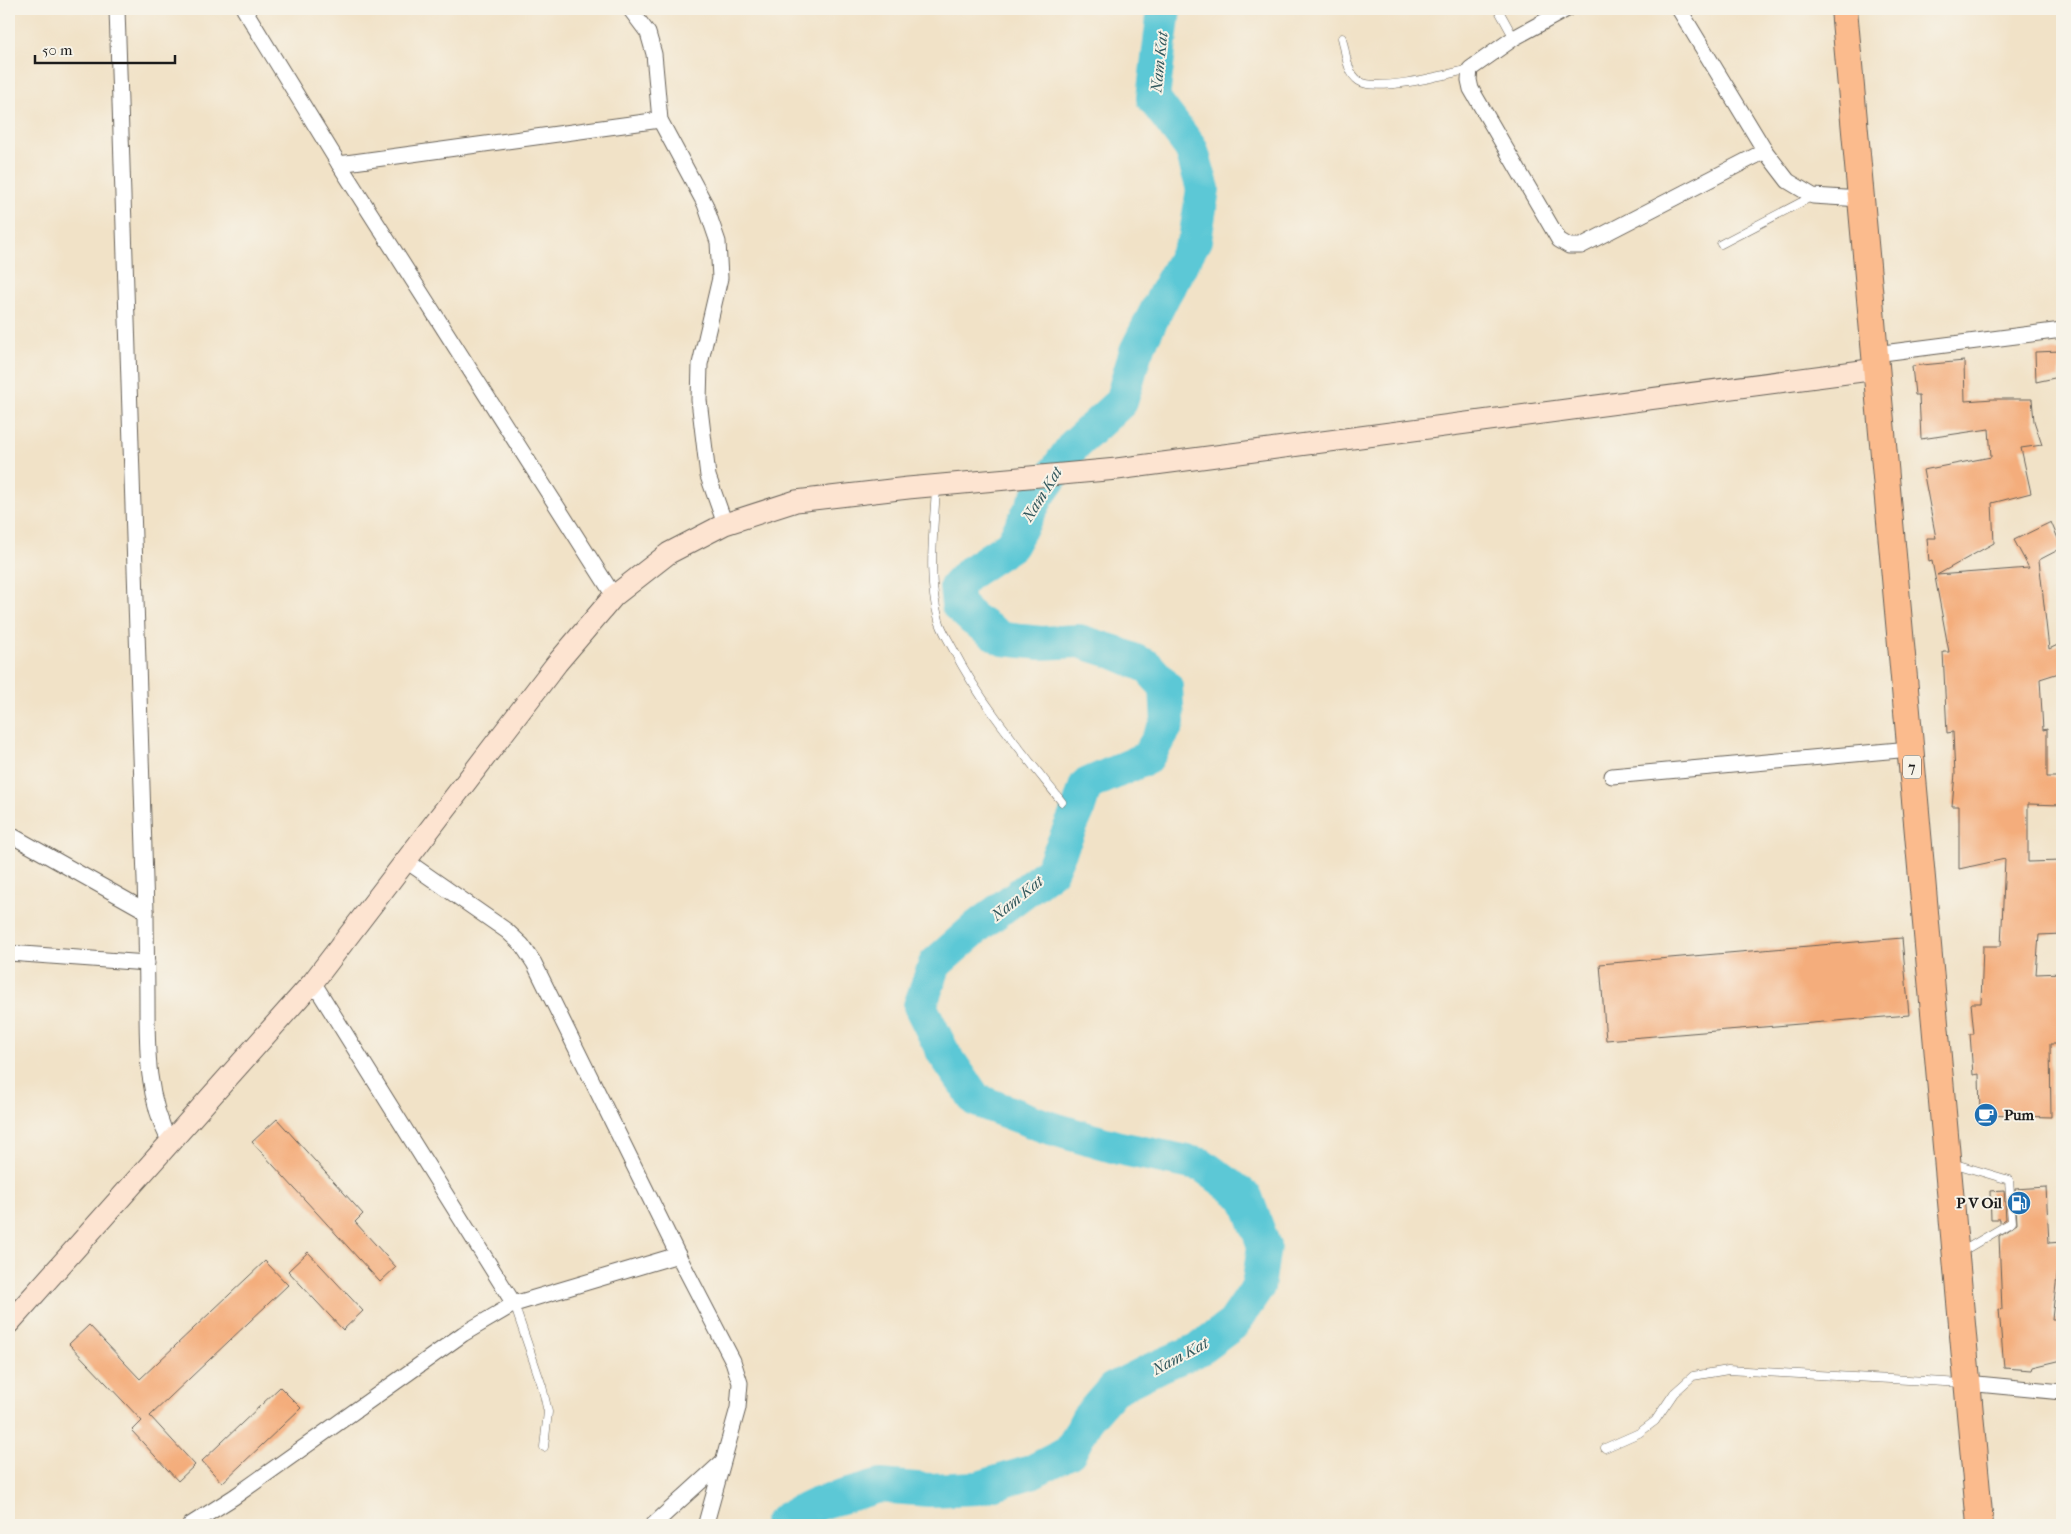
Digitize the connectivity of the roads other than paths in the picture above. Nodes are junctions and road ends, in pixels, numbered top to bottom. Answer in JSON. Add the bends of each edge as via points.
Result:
{"nodes":[{"id":1,"x":117,"y":9,"type":"edge"},
{"id":2,"x":244,"y":9,"type":"edge"},
{"id":3,"x":630,"y":9,"type":"edge"},
{"id":4,"x":1498,"y":9,"type":"edge"},
{"id":5,"x":1568,"y":9,"type":"edge"},
{"id":6,"x":1679,"y":9,"type":"edge"},
{"id":7,"x":1844,"y":9,"type":"edge"},
{"id":8,"x":1342,"y":38,"type":"dead end"},
{"id":9,"x":1514,"y":38,"type":"junction"},
{"id":10,"x":1470,"y":69,"type":"junction"},
{"id":11,"x":660,"y":120,"type":"junction"},
{"id":12,"x":1765,"y":151,"type":"junction"},
{"id":13,"x":339,"y":164,"type":"junction"},
{"id":14,"x":1813,"y":196,"type":"junction"},
{"id":15,"x":1862,"y":199,"type":"junction"},
{"id":16,"x":1721,"y":244,"type":"dead end"},
{"id":17,"x":2062,"y":330,"type":"edge"},
{"id":18,"x":1876,"y":362,"type":"junction"},
{"id":19,"x":936,"y":486,"type":"junction"},
{"id":20,"x":725,"y":524,"type":"junction"},
{"id":21,"x":614,"y":596,"type":"junction"},
{"id":22,"x":1910,"y":748,"type":"junction"},
{"id":23,"x":1612,"y":776,"type":"dead end"},
{"id":24,"x":1062,"y":802,"type":"dead end"},
{"id":25,"x":9,"y":834,"type":"edge"},
{"id":26,"x":404,"y":860,"type":"junction"},
{"id":27,"x":146,"y":911,"type":"junction"},
{"id":28,"x":9,"y":953,"type":"edge"},
{"id":29,"x":147,"y":963,"type":"junction"},
{"id":30,"x":313,"y":982,"type":"junction"},
{"id":31,"x":170,"y":1143,"type":"junction"},
{"id":32,"x":1947,"y":1161,"type":"junction"},
{"id":33,"x":678,"y":1255,"type":"junction"},
{"id":34,"x":1956,"y":1255,"type":"junction"},
{"id":35,"x":514,"y":1304,"type":"junction"},
{"id":36,"x":9,"y":1323,"type":"edge"},
{"id":37,"x":1967,"y":1383,"type":"junction"},
{"id":38,"x":2062,"y":1392,"type":"edge"},
{"id":39,"x":544,"y":1447,"type":"dead end"},
{"id":40,"x":1605,"y":1448,"type":"dead end"},
{"id":41,"x":723,"y":1461,"type":"junction"},
{"id":42,"x":706,"y":1523,"type":"dead end"},
{"id":43,"x":190,"y":1525,"type":"edge"},
{"id":44,"x":653,"y":1525,"type":"edge"},
{"id":45,"x":1980,"y":1525,"type":"edge"}],
"edges":[{"from":1,"to":27,"type":"street"},
{"from":2,"to":13,"type":"street"},
{"from":3,"to":11,"type":"street","via":[[648,33],[654,54]]},
{"from":4,"to":9,"type":"lane"},
{"from":5,"to":9,"type":"street"},
{"from":6,"to":12,"type":"street"},
{"from":7,"to":15,"type":"highway","number":"7"},
{"from":8,"to":10,"type":"lane","via":[[1350,70],[1359,81],[1371,85],[1426,80]]},
{"from":9,"to":10,"type":"street"},
{"from":10,"to":12,"type":"street","via":[[1468,80],[1471,89],[1559,240],[1569,246],[1581,246]]},
{"from":11,"to":13,"type":"street"},
{"from":11,"to":20,"type":"street","via":[[705,204],[718,242],[720,278],[700,364],[699,400],[708,476]]},
{"from":12,"to":14,"type":"street","via":[[1788,181]]},
{"from":13,"to":21,"type":"street"},
{"from":14,"to":15,"type":"street"},
{"from":14,"to":16,"type":"lane"},
{"from":15,"to":18,"type":"highway","number":"7"},
{"from":17,"to":18,"type":"street"},
{"from":18,"to":19,"type":"street","via":[[1117,470]]},
{"from":18,"to":22,"type":"highway","number":"7"},
{"from":19,"to":20,"type":"street","via":[[796,501]]},
{"from":19,"to":24,"type":"lane","via":[[933,567],[939,621],[966,675]]},
{"from":20,"to":21,"type":"street","via":[[669,553]]},
{"from":21,"to":26,"type":"street","via":[[556,663]]},
{"from":22,"to":23,"type":"street"},
{"from":22,"to":32,"type":"highway","number":"7"},
{"from":25,"to":27,"type":"street"},
{"from":26,"to":30,"type":"street"},
{"from":26,"to":33,"type":"street","via":[[507,931],[522,945],[534,963]]},
{"from":27,"to":29,"type":"street"},
{"from":28,"to":29,"type":"street"},
{"from":29,"to":31,"type":"street","via":[[147,1059],[153,1102]]},
{"from":30,"to":31,"type":"street"},
{"from":30,"to":35,"type":"street"},
{"from":31,"to":36,"type":"street"},
{"from":32,"to":34,"type":"highway","number":"7"},
{"from":32,"to":34,"type":"lane","via":[[2009,1180],[2012,1222]]},
{"from":33,"to":35,"type":"street"},
{"from":33,"to":41,"type":"street","via":[[733,1361],[740,1383],[738,1408]]},
{"from":34,"to":37,"type":"highway","number":"7"},
{"from":35,"to":39,"type":"lane","via":[[548,1412]]},
{"from":35,"to":43,"type":"street","via":[[463,1334]]},
{"from":37,"to":38,"type":"street"},
{"from":37,"to":40,"type":"lane","via":[[1728,1370],[1710,1373],[1694,1376],[1674,1393],[1655,1420],[1639,1433]]},
{"from":37,"to":45,"type":"highway","number":"7"},
{"from":41,"to":42,"type":"street"},
{"from":41,"to":44,"type":"street"}]}
